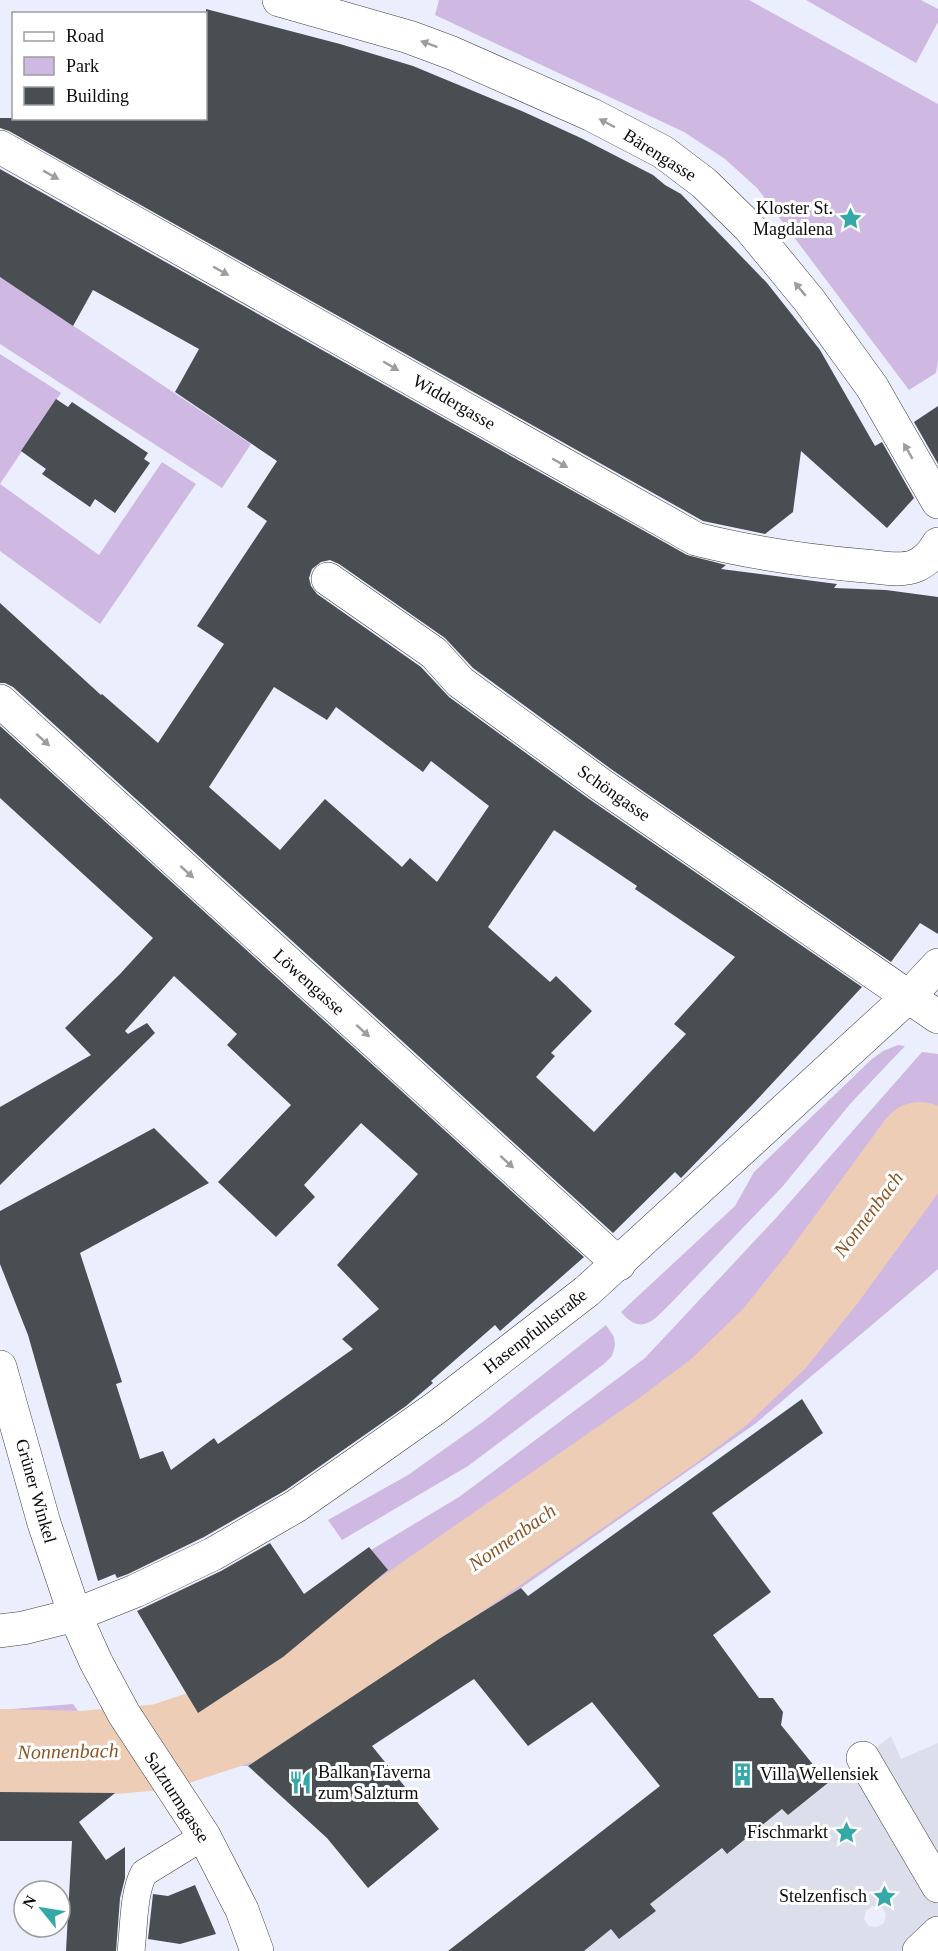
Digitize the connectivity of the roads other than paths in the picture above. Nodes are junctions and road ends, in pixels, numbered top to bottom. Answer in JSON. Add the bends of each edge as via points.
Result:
{"nodes":[{"id":1,"x":279,"y":0,"type":"edge"},
{"id":2,"x":0,"y":147,"type":"edge"},
{"id":3,"x":938,"y":502,"type":"edge"},
{"id":4,"x":935,"y":549,"type":"edge"},
{"id":5,"x":328,"y":579,"type":"dead end"},
{"id":6,"x":0,"y":701,"type":"edge"},
{"id":7,"x":938,"y":965,"type":"edge"},
{"id":8,"x":909,"y":996,"type":"junction"},
{"id":9,"x":938,"y":1017,"type":"edge"},
{"id":10,"x":619,"y":1263,"type":"junction"},
{"id":11,"x":0,"y":1367,"type":"edge"},
{"id":12,"x":75,"y":1615,"type":"junction"},
{"id":13,"x":0,"y":1631,"type":"edge"},
{"id":14,"x":863,"y":1758,"type":"dead end"},
{"id":15,"x":204,"y":1836,"type":"junction"},
{"id":16,"x":938,"y":1886,"type":"edge"},
{"id":17,"x":938,"y":1933,"type":"edge"},
{"id":18,"x":131,"y":1951,"type":"edge"},
{"id":19,"x":257,"y":1951,"type":"edge"},
{"id":20,"x":919,"y":1951,"type":"edge"}],
"edges":[{"from":3,"to":1,"type":"street","name":"Bärengasse","one_way":true,"via":[[872,387],[809,300],[749,227],[704,183],[663,152],[592,115],[452,52]]},
{"from":2,"to":4,"type":"street","name":"Widdergasse","one_way":true,"via":[[696,539],[825,563],[900,569],[916,565]]},
{"from":5,"to":8,"type":"street","name":"Schöngasse","via":[[434,653],[460,682],[582,771]]},
{"from":6,"to":10,"type":"street","name":"Löwengasse","one_way":true},
{"from":7,"to":8,"type":"street","name":"Hasenpfuhlstraße"},
{"from":8,"to":9,"type":"street","name":"Schöngasse"},
{"from":8,"to":10,"type":"street","name":"Hasenpfuhlstraße"},
{"from":10,"to":12,"type":"street","name":"Hasenpfuhlstraße","via":[[437,1407],[296,1506],[213,1554],[135,1592]]},
{"from":11,"to":12,"type":"street","name":"Grüner Winkel","via":[[44,1523]]},
{"from":12,"to":13,"type":"street","name":"Hasenpfuhlstraße"},
{"from":12,"to":15,"type":"street","name":"Salzturmgasse","via":[[124,1714]]},
{"from":14,"to":16,"type":"street"},
{"from":15,"to":18,"type":"lane","via":[[144,1873]]},
{"from":15,"to":19,"type":"street","name":"Salzturmgasse","via":[[242,1910]]},
{"from":17,"to":20,"type":"street"}]}
